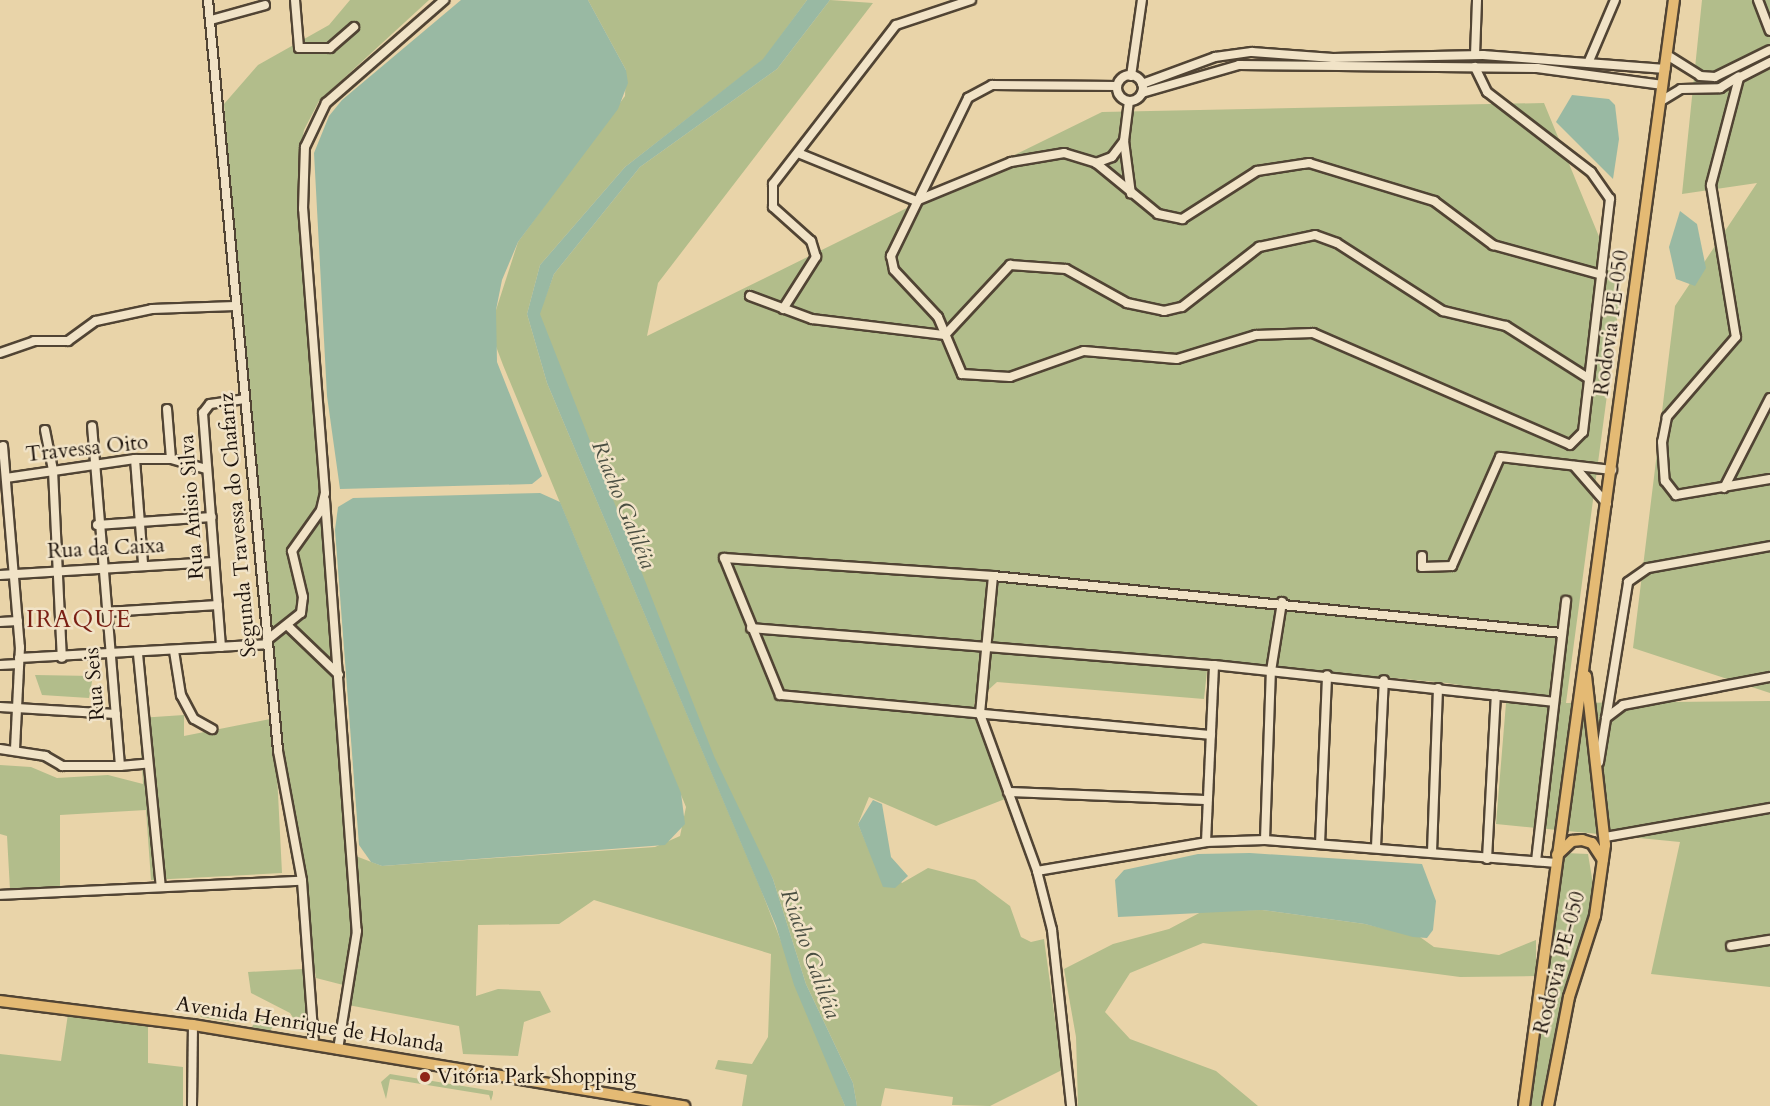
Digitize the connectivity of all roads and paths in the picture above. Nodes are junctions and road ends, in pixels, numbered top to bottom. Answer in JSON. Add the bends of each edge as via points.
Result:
{"nodes":[{"id":1,"x":295,"y":0,"type":"edge"},
{"id":2,"x":444,"y":0,"type":"edge"},
{"id":3,"x":971,"y":0,"type":"edge"},
{"id":4,"x":1142,"y":0,"type":"edge"},
{"id":5,"x":1477,"y":0,"type":"edge"},
{"id":6,"x":1615,"y":0,"type":"edge"},
{"id":7,"x":1674,"y":0,"type":"edge"},
{"id":8,"x":1758,"y":0,"type":"edge"},
{"id":9,"x":206,"y":1,"type":"edge"},
{"id":10,"x":265,"y":4,"type":"dead end"},
{"id":11,"x":211,"y":20,"type":"junction"},
{"id":12,"x":354,"y":27,"type":"dead end"},
{"id":13,"x":1770,"y":31,"type":"edge"},
{"id":14,"x":1770,"y":50,"type":"edge"},
{"id":15,"x":1475,"y":55,"type":"junction"},
{"id":16,"x":1667,"y":55,"type":"junction"},
{"id":17,"x":1589,"y":61,"type":"junction"},
{"id":18,"x":1602,"y":62,"type":"junction"},
{"id":19,"x":1770,"y":62,"type":"edge"},
{"id":20,"x":1634,"y":66,"type":"junction"},
{"id":21,"x":1738,"y":66,"type":"junction"},
{"id":22,"x":1475,"y":67,"type":"junction"},
{"id":23,"x":1665,"y":69,"type":"junction"},
{"id":24,"x":1600,"y":74,"type":"junction"},
{"id":25,"x":1131,"y":76,"type":"junction"},
{"id":26,"x":1700,"y":76,"type":"junction"},
{"id":27,"x":1632,"y":78,"type":"junction"},
{"id":28,"x":1739,"y":78,"type":"junction"},
{"id":29,"x":1663,"y":85,"type":"junction"},
{"id":30,"x":1117,"y":86,"type":"junction"},
{"id":31,"x":1142,"y":89,"type":"junction"},
{"id":32,"x":1697,"y":89,"type":"junction"},
{"id":33,"x":1129,"y":101,"type":"junction"},
{"id":34,"x":1661,"y":101,"type":"junction"},
{"id":35,"x":1124,"y":141,"type":"junction"},
{"id":36,"x":798,"y":153,"type":"junction"},
{"id":37,"x":1096,"y":163,"type":"junction"},
{"id":38,"x":1131,"y":194,"type":"junction"},
{"id":39,"x":916,"y":201,"type":"junction"},
{"id":40,"x":1602,"y":275,"type":"junction"},
{"id":41,"x":750,"y":296,"type":"dead end"},
{"id":42,"x":235,"y":306,"type":"junction"},
{"id":43,"x":783,"y":309,"type":"junction"},
{"id":44,"x":945,"y":335,"type":"junction"},
{"id":45,"x":0,"y":352,"type":"edge"},
{"id":46,"x":1588,"y":378,"type":"junction"},
{"id":47,"x":1770,"y":398,"type":"edge"},
{"id":48,"x":245,"y":399,"type":"junction"},
{"id":49,"x":167,"y":409,"type":"dead end"},
{"id":50,"x":92,"y":426,"type":"dead end"},
{"id":51,"x":45,"y":430,"type":"dead end"},
{"id":52,"x":3,"y":446,"type":"dead end"},
{"id":53,"x":135,"y":459,"type":"junction"},
{"id":54,"x":171,"y":459,"type":"junction"},
{"id":55,"x":95,"y":464,"type":"junction"},
{"id":56,"x":1573,"y":465,"type":"junction"},
{"id":57,"x":207,"y":469,"type":"junction"},
{"id":58,"x":53,"y":470,"type":"junction"},
{"id":59,"x":1612,"y":470,"type":"junction"},
{"id":60,"x":1770,"y":479,"type":"edge"},
{"id":61,"x":4,"y":482,"type":"edge"},
{"id":62,"x":1724,"y":488,"type":"junction"},
{"id":63,"x":325,"y":493,"type":"junction"},
{"id":64,"x":1607,"y":504,"type":"junction"},
{"id":65,"x":212,"y":517,"type":"junction"},
{"id":66,"x":139,"y":521,"type":"junction"},
{"id":67,"x":97,"y":525,"type":"junction"},
{"id":68,"x":10,"y":528,"type":"junction"},
{"id":69,"x":0,"y":529,"type":"edge"},
{"id":70,"x":1770,"y":546,"type":"edge"},
{"id":71,"x":1422,"y":556,"type":"dead end"},
{"id":72,"x":214,"y":562,"type":"junction"},
{"id":73,"x":143,"y":564,"type":"junction"},
{"id":74,"x":101,"y":568,"type":"junction"},
{"id":75,"x":57,"y":569,"type":"junction"},
{"id":76,"x":14,"y":573,"type":"junction"},
{"id":77,"x":0,"y":575,"type":"edge"},
{"id":78,"x":993,"y":576,"type":"junction"},
{"id":79,"x":1566,"y":601,"type":"dead end"},
{"id":80,"x":1282,"y":602,"type":"junction"},
{"id":81,"x":218,"y":606,"type":"junction"},
{"id":82,"x":107,"y":612,"type":"junction"},
{"id":83,"x":18,"y":621,"type":"junction"},
{"id":84,"x":0,"y":622,"type":"edge"},
{"id":85,"x":289,"y":627,"type":"junction"},
{"id":86,"x":751,"y":628,"type":"junction"},
{"id":87,"x":1562,"y":633,"type":"junction"},
{"id":88,"x":267,"y":642,"type":"junction"},
{"id":89,"x":987,"y":645,"type":"junction"},
{"id":90,"x":221,"y":647,"type":"junction"},
{"id":91,"x":174,"y":651,"type":"junction"},
{"id":92,"x":1585,"y":652,"type":"junction"},
{"id":93,"x":138,"y":654,"type":"junction"},
{"id":94,"x":111,"y":656,"type":"junction"},
{"id":95,"x":62,"y":658,"type":"junction"},
{"id":96,"x":19,"y":661,"type":"junction"},
{"id":97,"x":0,"y":665,"type":"edge"},
{"id":98,"x":1214,"y":665,"type":"junction"},
{"id":99,"x":1271,"y":671,"type":"junction"},
{"id":100,"x":339,"y":675,"type":"junction"},
{"id":101,"x":1327,"y":675,"type":"junction"},
{"id":102,"x":1770,"y":677,"type":"edge"},
{"id":103,"x":1383,"y":680,"type":"junction"},
{"id":104,"x":1438,"y":688,"type":"junction"},
{"id":105,"x":1496,"y":695,"type":"junction"},
{"id":106,"x":1553,"y":702,"type":"junction"},
{"id":107,"x":0,"y":707,"type":"edge"},
{"id":108,"x":19,"y":710,"type":"junction"},
{"id":109,"x":116,"y":714,"type":"junction"},
{"id":110,"x":980,"y":714,"type":"junction"},
{"id":111,"x":1604,"y":722,"type":"junction"},
{"id":112,"x":212,"y":729,"type":"dead end"},
{"id":113,"x":1211,"y":735,"type":"junction"},
{"id":114,"x":0,"y":749,"type":"edge"},
{"id":115,"x":15,"y":750,"type":"junction"},
{"id":116,"x":145,"y":764,"type":"dead end"},
{"id":117,"x":120,"y":766,"type":"junction"},
{"id":118,"x":1597,"y":779,"type":"junction"},
{"id":119,"x":1008,"y":792,"type":"junction"},
{"id":120,"x":1207,"y":800,"type":"junction"},
{"id":121,"x":1770,"y":808,"type":"edge"},
{"id":122,"x":1605,"y":837,"type":"junction"},
{"id":123,"x":1265,"y":840,"type":"junction"},
{"id":124,"x":1206,"y":842,"type":"junction"},
{"id":125,"x":1320,"y":844,"type":"junction"},
{"id":126,"x":1376,"y":847,"type":"junction"},
{"id":127,"x":1432,"y":852,"type":"junction"},
{"id":128,"x":1487,"y":859,"type":"junction"},
{"id":129,"x":1556,"y":859,"type":"junction"},
{"id":130,"x":1536,"y":861,"type":"junction"},
{"id":131,"x":1603,"y":861,"type":"junction"},
{"id":132,"x":1037,"y":871,"type":"junction"},
{"id":133,"x":302,"y":881,"type":"junction"},
{"id":134,"x":161,"y":887,"type":"junction"},
{"id":135,"x":0,"y":895,"type":"edge"},
{"id":136,"x":1770,"y":940,"type":"edge"},
{"id":137,"x":1731,"y":946,"type":"dead end"},
{"id":138,"x":0,"y":1001,"type":"edge"},
{"id":139,"x":193,"y":1025,"type":"junction"},
{"id":140,"x":314,"y":1044,"type":"junction"},
{"id":141,"x":338,"y":1049,"type":"junction"},
{"id":142,"x":192,"y":1106,"type":"edge"},
{"id":143,"x":684,"y":1106,"type":"edge"},
{"id":144,"x":1071,"y":1106,"type":"edge"},
{"id":145,"x":1524,"y":1106,"type":"edge"},
{"id":146,"x":1548,"y":1106,"type":"edge"}],
"edges":[{"from":1,"to":12,"type":"street","via":[[299,48],[330,48]]},
{"from":2,"to":63,"type":"street","via":[[326,103],[305,147],[303,209]]},
{"from":3,"to":36,"type":"street","via":[[896,25]]},
{"from":4,"to":25,"type":"street"},
{"from":5,"to":15,"type":"street"},
{"from":6,"to":17,"type":"street"},
{"from":7,"to":16,"type":"main road","name":"Rodovia PE-050"},
{"from":8,"to":13,"type":"street"},
{"from":9,"to":11,"type":"street","name":"Segunda Travessa do Chafariz"},
{"from":10,"to":11,"type":"street"},
{"from":11,"to":42,"type":"street","name":"Segunda Travessa do Chafariz"},
{"from":14,"to":21,"type":"street"},
{"from":15,"to":17,"type":"street"},
{"from":15,"to":22,"type":"street"},
{"from":15,"to":22,"type":"street"},
{"from":15,"to":31,"type":"street","via":[[1232,53]]},
{"from":16,"to":23,"type":"main road","name":"Rodovia PE-050"},
{"from":16,"to":26,"type":"street"},
{"from":17,"to":18,"type":"street"},
{"from":18,"to":20,"type":"street"},
{"from":18,"to":24,"type":"street"},
{"from":19,"to":28,"type":"street"},
{"from":20,"to":23,"type":"street"},
{"from":20,"to":27,"type":"street"},
{"from":21,"to":26,"type":"street","via":[[1724,76]]},
{"from":21,"to":28,"type":"street"},
{"from":22,"to":24,"type":"street"},
{"from":22,"to":31,"type":"street","via":[[1239,65]]},
{"from":22,"to":40,"type":"street","via":[[1487,92],[1606,188],[1611,219]]},
{"from":23,"to":29,"type":"main road","name":"Rodovia PE-050"},
{"from":24,"to":27,"type":"street"},
{"from":25,"to":30,"type":"street"},
{"from":25,"to":31,"type":"street"},
{"from":26,"to":32,"type":"street"},
{"from":27,"to":29,"type":"street"},
{"from":28,"to":32,"type":"street","via":[[1720,88]]},
{"from":28,"to":62,"type":"street","via":[[1714,164],[1710,205],[1736,337],[1667,417],[1663,432],[1665,481],[1671,492],[1686,496]]},
{"from":29,"to":34,"type":"main road","name":"Rodovia PE-050"},
{"from":30,"to":33,"type":"street","via":[[1120,96]]},
{"from":30,"to":39,"type":"street","via":[[992,85],[978,91],[968,98]]},
{"from":31,"to":33,"type":"street"},
{"from":32,"to":34,"type":"street","via":[[1681,89]]},
{"from":33,"to":35,"type":"street"},
{"from":34,"to":59,"type":"main road","name":"Rodovia PE-050"},
{"from":35,"to":37,"type":"street","via":[[1112,157]]},
{"from":35,"to":38,"type":"street"},
{"from":36,"to":39,"type":"street"},
{"from":36,"to":43,"type":"street","via":[[780,173],[770,197],[773,207],[811,241],[816,257]]},
{"from":37,"to":38,"type":"street"},
{"from":37,"to":39,"type":"street","via":[[1064,153],[1032,156]]},
{"from":38,"to":40,"type":"street","via":[[1158,214],[1182,219],[1257,171],[1309,163],[1434,201],[1493,245]]},
{"from":39,"to":44,"type":"street","via":[[891,266],[935,313]]},
{"from":40,"to":46,"type":"street"},
{"from":41,"to":43,"type":"street"},
{"from":42,"to":45,"type":"street","via":[[188,305],[130,314],[96,321],[68,341],[34,341]]},
{"from":42,"to":48,"type":"street","name":"Segunda Travessa do Chafariz"},
{"from":43,"to":44,"type":"street","via":[[823,321]]},
{"from":44,"to":46,"type":"street","via":[[1010,265],[1066,269],[1127,303],[1164,311],[1182,307],[1259,247],[1315,235],[1337,243],[1443,311],[1506,326]]},
{"from":44,"to":46,"type":"street","via":[[962,374],[990,378],[1029,372],[1084,351],[1177,359],[1256,335],[1313,333],[1570,445],[1583,432]]},
{"from":47,"to":62,"type":"street"},
{"from":48,"to":57,"type":"street","name":"Rua Anisio Silva","via":[[203,409]]},
{"from":48,"to":88,"type":"street","name":"Segunda Travessa do Chafariz"},
{"from":49,"to":54,"type":"street"},
{"from":50,"to":55,"type":"street","name":"Rua Seis"},
{"from":51,"to":58,"type":"street"},
{"from":52,"to":61,"type":"street"},
{"from":53,"to":54,"type":"street","name":"Travessa Oito"},
{"from":53,"to":55,"type":"street","name":"Travessa Oito"},
{"from":53,"to":66,"type":"street"},
{"from":54,"to":57,"type":"street","name":"Travessa Oito"},
{"from":55,"to":58,"type":"street","name":"Travessa Oito"},
{"from":55,"to":67,"type":"street","name":"Rua Seis"},
{"from":56,"to":59,"type":"street"},
{"from":56,"to":64,"type":"street"},
{"from":56,"to":71,"type":"street","via":[[1510,456],[1497,459],[1453,564],[1445,569],[1422,567]]},
{"from":57,"to":65,"type":"street","name":"Rua Anisio Silva"},
{"from":58,"to":61,"type":"street","name":"Travessa Oito"},
{"from":58,"to":75,"type":"street"},
{"from":59,"to":64,"type":"main road","name":"Rodovia PE-050"},
{"from":60,"to":62,"type":"street"},
{"from":61,"to":68,"type":"street"},
{"from":63,"to":85,"type":"street","via":[[321,510],[292,551],[303,597],[301,614]]},
{"from":63,"to":100,"type":"street"},
{"from":64,"to":92,"type":"main road","name":"Rodovia PE-050"},
{"from":65,"to":66,"type":"street"},
{"from":65,"to":72,"type":"street","name":"Rua Anisio Silva"},
{"from":66,"to":67,"type":"street"},
{"from":66,"to":73,"type":"street"},
{"from":67,"to":74,"type":"street","name":"Rua Seis"},
{"from":68,"to":69,"type":"street"},
{"from":68,"to":76,"type":"street"},
{"from":70,"to":111,"type":"street","via":[[1634,575],[1626,586]]},
{"from":72,"to":73,"type":"street","name":"Rua da Caixa"},
{"from":72,"to":81,"type":"street","name":"Rua Anisio Silva"},
{"from":73,"to":74,"type":"street","name":"Rua da Caixa"},
{"from":74,"to":75,"type":"street","name":"Rua da Caixa"},
{"from":74,"to":82,"type":"street","name":"Rua Seis"},
{"from":75,"to":76,"type":"street","name":"Rua da Caixa"},
{"from":75,"to":95,"type":"street"},
{"from":76,"to":77,"type":"street","name":"Rua da Caixa"},
{"from":76,"to":83,"type":"street"},
{"from":78,"to":80,"type":"street"},
{"from":78,"to":86,"type":"street","via":[[727,556],[725,568]]},
{"from":78,"to":89,"type":"street"},
{"from":79,"to":87,"type":"street"},
{"from":80,"to":87,"type":"street"},
{"from":80,"to":99,"type":"street"},
{"from":81,"to":82,"type":"street"},
{"from":81,"to":90,"type":"street","name":"Rua Anisio Silva"},
{"from":82,"to":94,"type":"street","name":"Rua Seis"},
{"from":83,"to":84,"type":"street"},
{"from":83,"to":96,"type":"street"},
{"from":85,"to":88,"type":"street"},
{"from":85,"to":100,"type":"street"},
{"from":86,"to":89,"type":"street"},
{"from":86,"to":110,"type":"street","via":[[780,695]]},
{"from":87,"to":106,"type":"street"},
{"from":88,"to":90,"type":"street"},
{"from":88,"to":133,"type":"street","name":"Segunda Travessa do Chafariz","via":[[281,773]]},
{"from":89,"to":98,"type":"street"},
{"from":89,"to":110,"type":"street"},
{"from":90,"to":91,"type":"street"},
{"from":91,"to":93,"type":"street"},
{"from":91,"to":112,"type":"street","via":[[179,690],[198,720]]},
{"from":92,"to":118,"type":"main road","name":"Rodovia PE-050"},
{"from":92,"to":129,"type":"main road","name":"Rodovia PE-050"},
{"from":93,"to":94,"type":"street"},
{"from":93,"to":134,"type":"street"},
{"from":94,"to":95,"type":"street"},
{"from":94,"to":109,"type":"street","name":"Rua Seis"},
{"from":95,"to":96,"type":"street"},
{"from":96,"to":97,"type":"street"},
{"from":96,"to":108,"type":"street"},
{"from":98,"to":99,"type":"street"},
{"from":98,"to":113,"type":"street"},
{"from":99,"to":101,"type":"street"},
{"from":99,"to":123,"type":"street"},
{"from":100,"to":141,"type":"street","via":[[357,931]]},
{"from":101,"to":103,"type":"street"},
{"from":101,"to":125,"type":"street"},
{"from":102,"to":111,"type":"street","via":[[1623,705]]},
{"from":103,"to":104,"type":"street"},
{"from":103,"to":126,"type":"street"},
{"from":104,"to":105,"type":"street"},
{"from":104,"to":127,"type":"street"},
{"from":105,"to":106,"type":"street"},
{"from":105,"to":128,"type":"street"},
{"from":106,"to":130,"type":"street"},
{"from":107,"to":108,"type":"street"},
{"from":108,"to":109,"type":"street"},
{"from":108,"to":115,"type":"street"},
{"from":109,"to":117,"type":"street","name":"Rua Seis"},
{"from":110,"to":113,"type":"street"},
{"from":110,"to":119,"type":"street"},
{"from":111,"to":118,"type":"street"},
{"from":113,"to":120,"type":"street"},
{"from":114,"to":115,"type":"street"},
{"from":115,"to":117,"type":"street","via":[[73,768]]},
{"from":116,"to":117,"type":"street"},
{"from":118,"to":122,"type":"main road","name":"Rodovia PE-050"},
{"from":119,"to":120,"type":"street"},
{"from":119,"to":132,"type":"street"},
{"from":120,"to":124,"type":"street"},
{"from":121,"to":122,"type":"street"},
{"from":122,"to":131,"type":"main road","name":"Rodovia PE-050"},
{"from":123,"to":124,"type":"street"},
{"from":123,"to":125,"type":"street"},
{"from":124,"to":132,"type":"street"},
{"from":125,"to":126,"type":"street"},
{"from":126,"to":127,"type":"street"},
{"from":127,"to":128,"type":"street"},
{"from":128,"to":130,"type":"street"},
{"from":129,"to":130,"type":"street"},
{"from":129,"to":131,"type":"main road","via":[[1563,846],[1582,840],[1600,851]]},
{"from":129,"to":145,"type":"main road","name":"Rodovia PE-050"},
{"from":131,"to":146,"type":"main road","name":"Rodovia PE-050","via":[[1595,916],[1569,997]]},
{"from":132,"to":144,"type":"street","via":[[1063,1002]]},
{"from":133,"to":134,"type":"street"},
{"from":133,"to":140,"type":"street","name":"Segunda Travessa do Chafariz"},
{"from":134,"to":135,"type":"street"},
{"from":136,"to":137,"type":"street"},
{"from":138,"to":139,"type":"main road","name":"Avenida Henrique de Holanda"},
{"from":139,"to":140,"type":"main road","name":"Avenida Henrique de Holanda"},
{"from":139,"to":142,"type":"street"},
{"from":140,"to":141,"type":"main road","name":"Avenida Henrique de Holanda"},
{"from":141,"to":143,"type":"main road","name":"Avenida Henrique de Holanda"}]}
